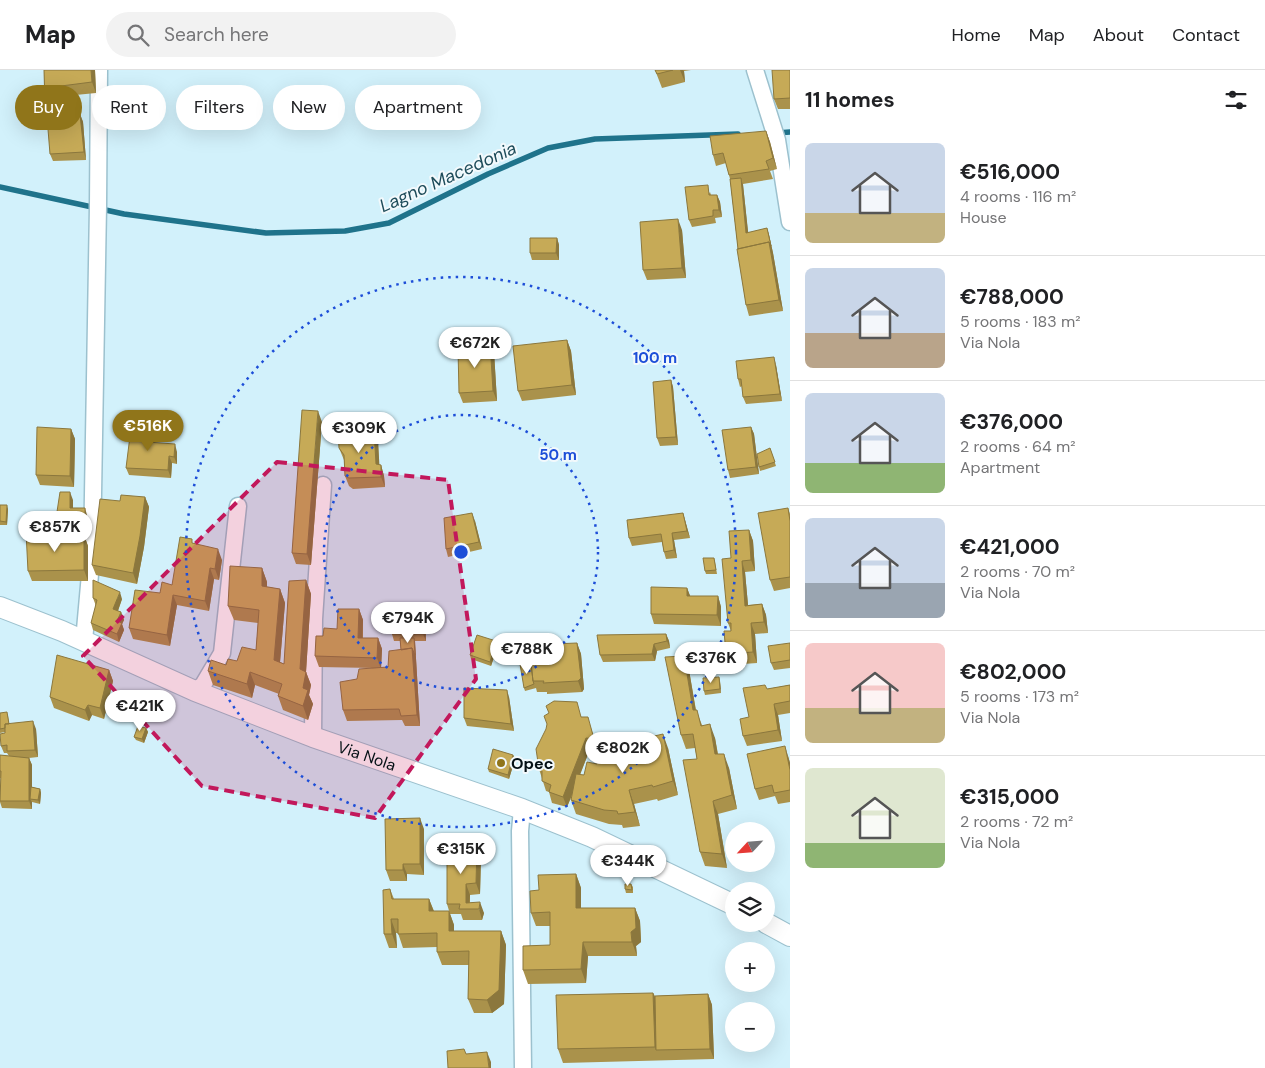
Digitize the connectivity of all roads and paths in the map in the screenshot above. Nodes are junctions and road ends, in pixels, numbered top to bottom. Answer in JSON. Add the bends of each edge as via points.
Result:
{"nodes":[{"id":1,"x":99,"y":70,"type":"edge"},
{"id":2,"x":755,"y":70,"type":"edge"},
{"id":3,"x":790,"y":222,"type":"edge"},
{"id":4,"x":323,"y":485,"type":"dead end"},
{"id":5,"x":238,"y":506,"type":"dead end"},
{"id":6,"x":0,"y":607,"type":"edge"},
{"id":7,"x":84,"y":641,"type":"junction"},
{"id":8,"x":195,"y":691,"type":"junction"},
{"id":9,"x":313,"y":737,"type":"junction"},
{"id":10,"x":522,"y":809,"type":"junction"},
{"id":11,"x":725,"y":901,"type":"edge"},
{"id":12,"x":775,"y":928,"type":"edge"},
{"id":13,"x":790,"y":936,"type":"edge"},
{"id":14,"x":523,"y":1068,"type":"edge"}],
"edges":[{"from":1,"to":7,"type":"street","via":[[92,552]]},
{"from":2,"to":3,"type":"street","via":[[777,140]]},
{"from":4,"to":9,"type":"street","via":[[314,619]]},
{"from":5,"to":8,"type":"street","via":[[222,653]]},
{"from":6,"to":7,"type":"street","name":"Via Nola"},
{"from":7,"to":8,"type":"street","name":"Via Nola"},
{"from":8,"to":9,"type":"street","name":"Via Nola"},
{"from":9,"to":10,"type":"street","name":"Via Nola"},
{"from":10,"to":11,"type":"street","name":"Via Nola","via":[[592,837]]},
{"from":10,"to":14,"type":"street"},
{"from":12,"to":13,"type":"street"}]}
